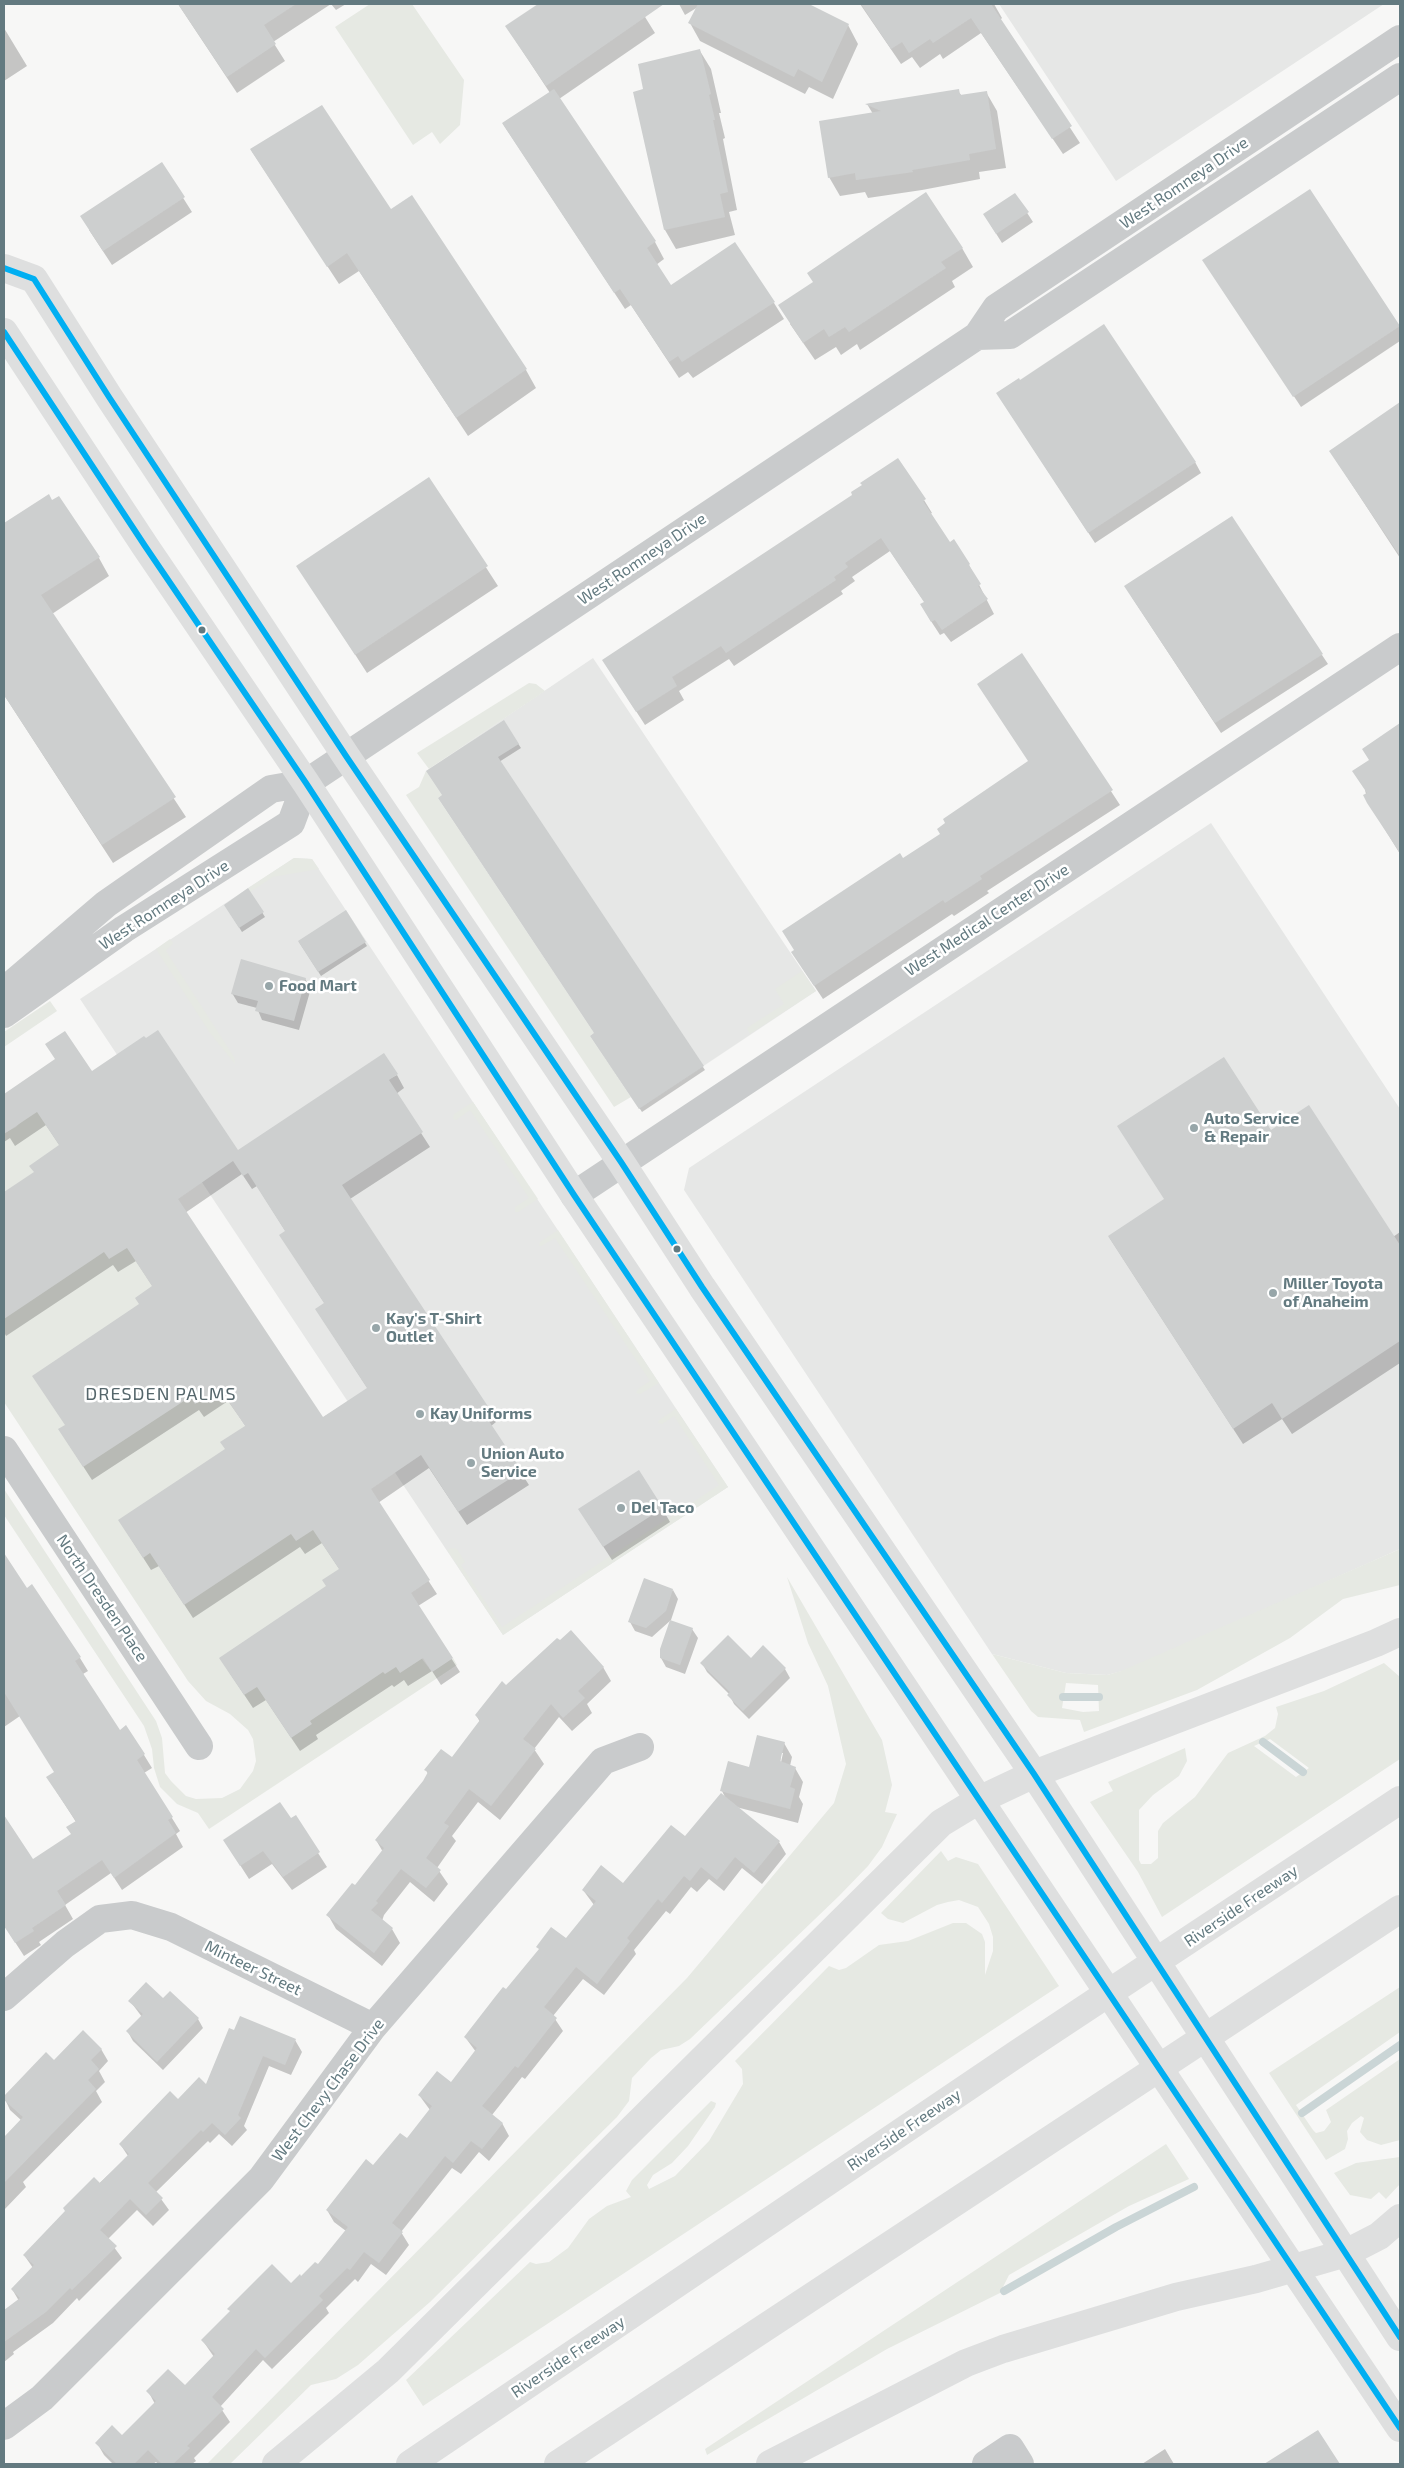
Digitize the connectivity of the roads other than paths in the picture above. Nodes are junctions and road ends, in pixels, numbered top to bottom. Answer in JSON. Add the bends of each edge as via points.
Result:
{"nodes":[{"id":1,"x":1400,"y":39,"type":"edge"},
{"id":2,"x":1400,"y":77,"type":"edge"},
{"id":3,"x":4,"y":268,"type":"edge"},
{"id":4,"x":4,"y":332,"type":"edge"},
{"id":5,"x":977,"y":336,"type":"junction"},
{"id":6,"x":1400,"y":647,"type":"edge"},
{"id":7,"x":346,"y":756,"type":"junction"},
{"id":8,"x":306,"y":783,"type":"junction"},
{"id":9,"x":4,"y":991,"type":"edge"},
{"id":10,"x":4,"y":1014,"type":"edge"},
{"id":11,"x":621,"y":1162,"type":"junction"},
{"id":12,"x":574,"y":1195,"type":"junction"},
{"id":13,"x":4,"y":1450,"type":"edge"},
{"id":14,"x":1400,"y":1632,"type":"edge"},
{"id":15,"x":199,"y":1746,"type":"dead end"},
{"id":16,"x":640,"y":1747,"type":"dead end"},
{"id":17,"x":1034,"y":1774,"type":"junction"},
{"id":18,"x":979,"y":1800,"type":"junction"},
{"id":19,"x":1400,"y":1800,"type":"edge"},
{"id":20,"x":1400,"y":1909,"type":"edge"},
{"id":21,"x":4,"y":1996,"type":"edge"},
{"id":22,"x":373,"y":2027,"type":"junction"},
{"id":23,"x":1400,"y":2218,"type":"edge"},
{"id":24,"x":1346,"y":2253,"type":"junction"},
{"id":25,"x":1293,"y":2268,"type":"junction"},
{"id":26,"x":1400,"y":2336,"type":"edge"},
{"id":27,"x":4,"y":2426,"type":"edge"},
{"id":28,"x":1400,"y":2428,"type":"edge"},
{"id":29,"x":1015,"y":2456,"type":"edge"},
{"id":30,"x":276,"y":2464,"type":"edge"},
{"id":31,"x":410,"y":2464,"type":"edge"},
{"id":32,"x":558,"y":2464,"type":"edge"},
{"id":33,"x":770,"y":2464,"type":"edge"},
{"id":34,"x":986,"y":2464,"type":"edge"}],
"edges":[{"from":1,"to":5,"type":"street","name":"West Romneya Drive","via":[[996,308]]},
{"from":2,"to":5,"type":"street","name":"West Romneya Drive","via":[[1010,336]]},
{"from":3,"to":7,"type":"main road","via":[[34,279]]},
{"from":4,"to":8,"type":"main road"},
{"from":5,"to":7,"type":"street","name":"West Romneya Drive"},
{"from":6,"to":11,"type":"street","name":"West Medical Center Drive"},
{"from":7,"to":8,"type":"street","name":"West Romneya Drive"},
{"from":7,"to":11,"type":"main road"},
{"from":8,"to":9,"type":"street","name":"West Romneya Drive","via":[[271,789],[106,904]]},
{"from":8,"to":10,"type":"street","name":"West Romneya Drive","via":[[291,823],[124,929]]},
{"from":8,"to":12,"type":"main road"},
{"from":11,"to":12,"type":"street","name":"West Medical Center Drive"},
{"from":11,"to":17,"type":"main road","via":[[702,1287]]},
{"from":12,"to":18,"type":"main road"},
{"from":13,"to":15,"type":"street","name":"North Dresden Place"},
{"from":14,"to":17,"type":"main road"},
{"from":16,"to":22,"type":"street","name":"West Chevy Chase Drive","via":[[603,1760]]},
{"from":17,"to":18,"type":"main road"},
{"from":17,"to":24,"type":"main road"},
{"from":18,"to":25,"type":"main road"},
{"from":18,"to":30,"type":"main road","via":[[941,1823],[388,2370]]},
{"from":19,"to":31,"type":"main road","name":"Riverside Freeway","via":[[1018,2053]]},
{"from":20,"to":32,"type":"main road"},
{"from":21,"to":22,"type":"street","name":"Minteer Street","via":[[64,1944],[100,1920],[132,1915],[171,1927]]},
{"from":22,"to":27,"type":"street","name":"West Chevy Chase Drive","via":[[261,2179],[42,2398]]},
{"from":23,"to":24,"type":"main road","via":[[1379,2236]]},
{"from":24,"to":25,"type":"main road"},
{"from":24,"to":26,"type":"main road"},
{"from":25,"to":28,"type":"main road"},
{"from":25,"to":33,"type":"main road","via":[[1176,2297],[1003,2349],[966,2363]]},
{"from":29,"to":34,"type":"street"}]}
